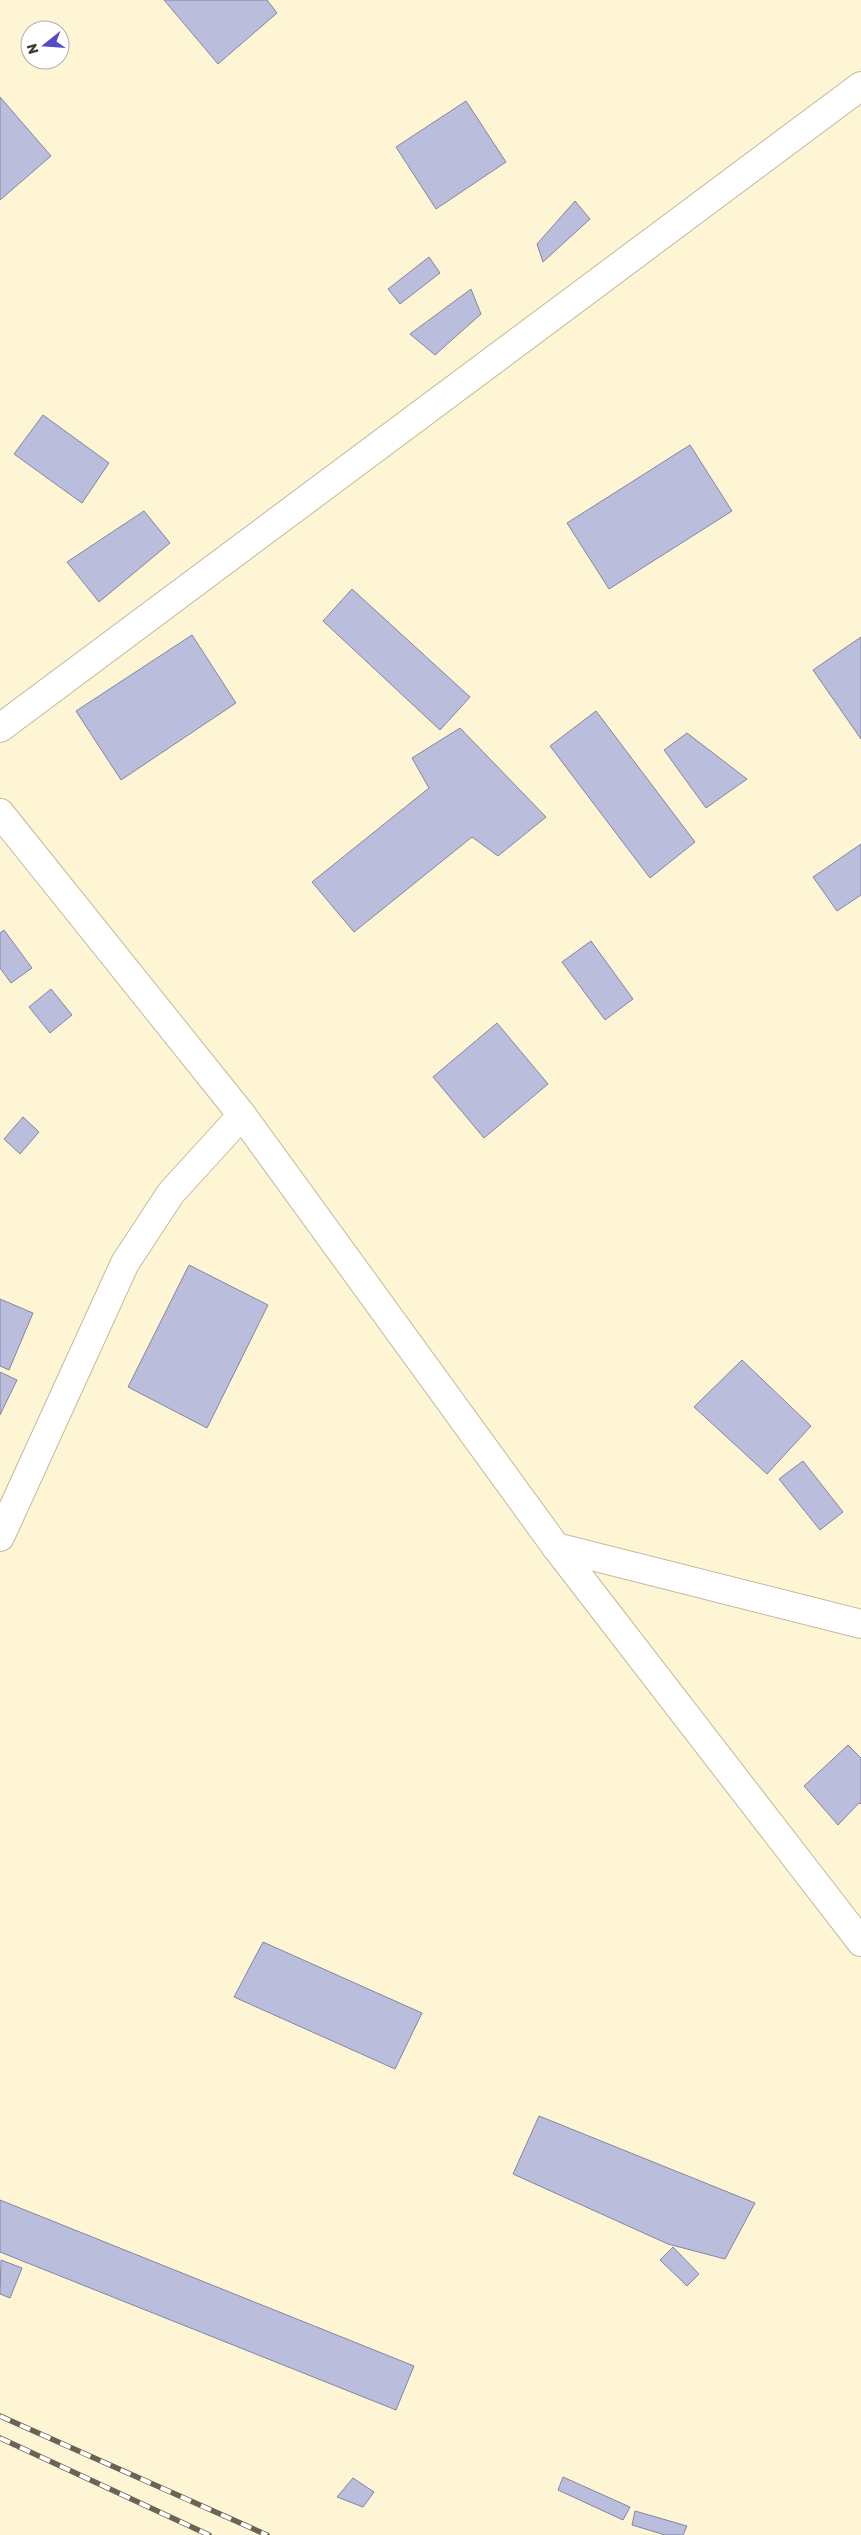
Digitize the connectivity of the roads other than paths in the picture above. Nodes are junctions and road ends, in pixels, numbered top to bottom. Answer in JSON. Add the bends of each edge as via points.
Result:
{"nodes":[{"id":1,"x":861,"y":86,"type":"edge"},
{"id":2,"x":0,"y":728,"type":"edge"},
{"id":3,"x":0,"y":813,"type":"edge"},
{"id":4,"x":242,"y":1115,"type":"junction"},
{"id":5,"x":0,"y":1537,"type":"edge"},
{"id":6,"x":556,"y":1547,"type":"junction"},
{"id":7,"x":861,"y":1624,"type":"edge"},
{"id":8,"x":861,"y":1942,"type":"edge"}],
"edges":[{"from":1,"to":2,"type":"street"},
{"from":3,"to":4,"type":"street"},
{"from":4,"to":5,"type":"street","via":[[171,1193],[125,1263]]},
{"from":4,"to":6,"type":"street"},
{"from":6,"to":7,"type":"street"},
{"from":6,"to":8,"type":"street"}]}
